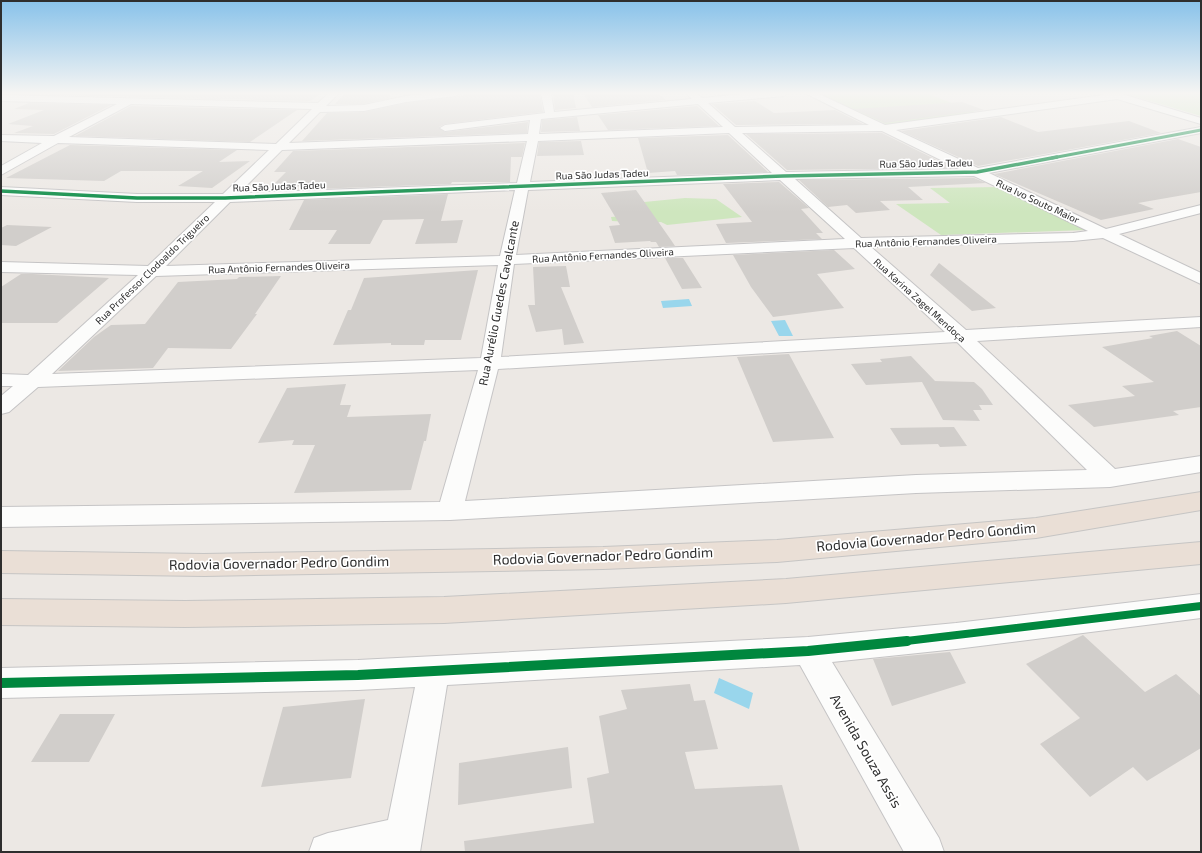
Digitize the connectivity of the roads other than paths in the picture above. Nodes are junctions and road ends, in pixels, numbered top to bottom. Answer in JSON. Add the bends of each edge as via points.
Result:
{"nodes":[{"id":1,"x":69,"y":133,"type":"edge"},
{"id":2,"x":294,"y":133,"type":"edge"},
{"id":3,"x":409,"y":133,"type":"edge"},
{"id":4,"x":535,"y":133,"type":"edge"},
{"id":5,"x":662,"y":133,"type":"edge"},
{"id":6,"x":735,"y":133,"type":"edge"},
{"id":7,"x":895,"y":133,"type":"edge"},
{"id":8,"x":1186,"y":133,"type":"edge"},
{"id":9,"x":1,"y":138,"type":"edge"},
{"id":10,"x":533,"y":138,"type":"junction"},
{"id":11,"x":57,"y":139,"type":"junction"},
{"id":12,"x":386,"y":143,"type":"junction"},
{"id":13,"x":278,"y":148,"type":"junction"},
{"id":14,"x":1,"y":172,"type":"edge"},
{"id":15,"x":977,"y":172,"type":"junction"},
{"id":16,"x":783,"y":176,"type":"junction"},
{"id":17,"x":523,"y":188,"type":"junction"},
{"id":18,"x":1,"y":191,"type":"edge"},
{"id":19,"x":225,"y":198,"type":"junction"},
{"id":20,"x":1201,"y":209,"type":"edge"},
{"id":21,"x":1106,"y":233,"type":"junction"},
{"id":22,"x":857,"y":243,"type":"junction"},
{"id":23,"x":507,"y":260,"type":"junction"},
{"id":24,"x":1,"y":267,"type":"edge"},
{"id":25,"x":152,"y":271,"type":"junction"},
{"id":26,"x":1201,"y":279,"type":"edge"},
{"id":27,"x":1201,"y":322,"type":"edge"},
{"id":28,"x":961,"y":336,"type":"junction"},
{"id":29,"x":490,"y":364,"type":"junction"},
{"id":30,"x":1,"y":380,"type":"edge"},
{"id":31,"x":33,"y":382,"type":"junction"},
{"id":32,"x":1,"y":407,"type":"edge"},
{"id":33,"x":1201,"y":464,"type":"edge"},
{"id":34,"x":1110,"y":478,"type":"junction"},
{"id":35,"x":1201,"y":502,"type":"edge"},
{"id":36,"x":450,"y":511,"type":"junction"},
{"id":37,"x":1,"y":517,"type":"edge"},
{"id":38,"x":1201,"y":553,"type":"edge"},
{"id":39,"x":1,"y":562,"type":"edge"},
{"id":40,"x":1201,"y":606,"type":"edge"},
{"id":41,"x":1,"y":612,"type":"edge"},
{"id":42,"x":808,"y":650,"type":"junction"},
{"id":43,"x":434,"y":671,"type":"junction"},
{"id":44,"x":1,"y":683,"type":"edge"},
{"id":45,"x":402,"y":844,"type":"edge"},
{"id":46,"x":328,"y":852,"type":"edge"},
{"id":47,"x":925,"y":852,"type":"edge"}],
"edges":[{"from":1,"to":11,"type":"street"},
{"from":2,"to":13,"type":"street","name":"Rua Professor Clodoaldo Trigueiro"},
{"from":3,"to":12,"type":"street"},
{"from":4,"to":10,"type":"street","name":"Rua Aurélio Guedes Cavalcante"},
{"from":5,"to":10,"type":"street"},
{"from":6,"to":16,"type":"street","name":"Rua Karina Zagel Mendoça"},
{"from":7,"to":15,"type":"street","name":"Rua Ivo Souto Maior"},
{"from":8,"to":15,"type":"street","name":"Rua São Judas Tadeu"},
{"from":9,"to":11,"type":"street"},
{"from":10,"to":12,"type":"street"},
{"from":10,"to":17,"type":"street","name":"Rua Aurélio Guedes Cavalcante"},
{"from":11,"to":13,"type":"street"},
{"from":11,"to":14,"type":"street"},
{"from":12,"to":13,"type":"street"},
{"from":13,"to":19,"type":"street","name":"Rua Professor Clodoaldo Trigueiro"},
{"from":15,"to":16,"type":"street","name":"Rua São Judas Tadeu"},
{"from":15,"to":21,"type":"street","name":"Rua Ivo Souto Maior"},
{"from":16,"to":17,"type":"street","name":"Rua São Judas Tadeu"},
{"from":16,"to":22,"type":"street","name":"Rua Karina Zagel Mendoça"},
{"from":17,"to":19,"type":"street","name":"Rua São Judas Tadeu"},
{"from":17,"to":23,"type":"street","name":"Rua Aurélio Guedes Cavalcante"},
{"from":18,"to":19,"type":"street","name":"Rua São Judas Tadeu","via":[[136,198]]},
{"from":19,"to":25,"type":"street","name":"Rua Professor Clodoaldo Trigueiro"},
{"from":20,"to":21,"type":"street","name":"Rua Antônio Fernandes Oliveira"},
{"from":21,"to":22,"type":"street","name":"Rua Antônio Fernandes Oliveira","via":[[1073,237]]},
{"from":21,"to":26,"type":"street","name":"Rua Ivo Souto Maior"},
{"from":22,"to":23,"type":"street","name":"Rua Antônio Fernandes Oliveira"},
{"from":22,"to":28,"type":"street","name":"Rua Karina Zagel Mendoça"},
{"from":23,"to":25,"type":"street","name":"Rua Antônio Fernandes Oliveira"},
{"from":23,"to":29,"type":"street","name":"Rua Aurélio Guedes Cavalcante"},
{"from":24,"to":25,"type":"street","name":"Rua Antônio Fernandes Oliveira"},
{"from":25,"to":31,"type":"street","name":"Rua Professor Clodoaldo Trigueiro"},
{"from":27,"to":28,"type":"street"},
{"from":28,"to":29,"type":"street"},
{"from":28,"to":34,"type":"street","name":"Rua Karina Zagel Mendoça"},
{"from":29,"to":31,"type":"street"},
{"from":29,"to":36,"type":"street","name":"Rua Aurélio Guedes Cavalcante"},
{"from":30,"to":31,"type":"street"},
{"from":31,"to":32,"type":"street","name":"Rua Professor Clodoaldo Trigueiro"},
{"from":33,"to":34,"type":"street"},
{"from":34,"to":36,"type":"street","via":[[916,484]]},
{"from":35,"to":39,"type":"highway","name":"Rodovia Governador Pedro Gondim","via":[[1036,528],[777,551],[595,558],[204,565]]},
{"from":36,"to":37,"type":"street"},
{"from":38,"to":41,"type":"highway","via":[[786,591],[444,610],[185,614]]},
{"from":40,"to":42,"type":"street","via":[[956,636]]},
{"from":42,"to":43,"type":"street"},
{"from":42,"to":47,"type":"street","name":"Avenida Souza Assis"},
{"from":43,"to":44,"type":"street"},
{"from":43,"to":45,"type":"street"},
{"from":45,"to":46,"type":"street"}]}
